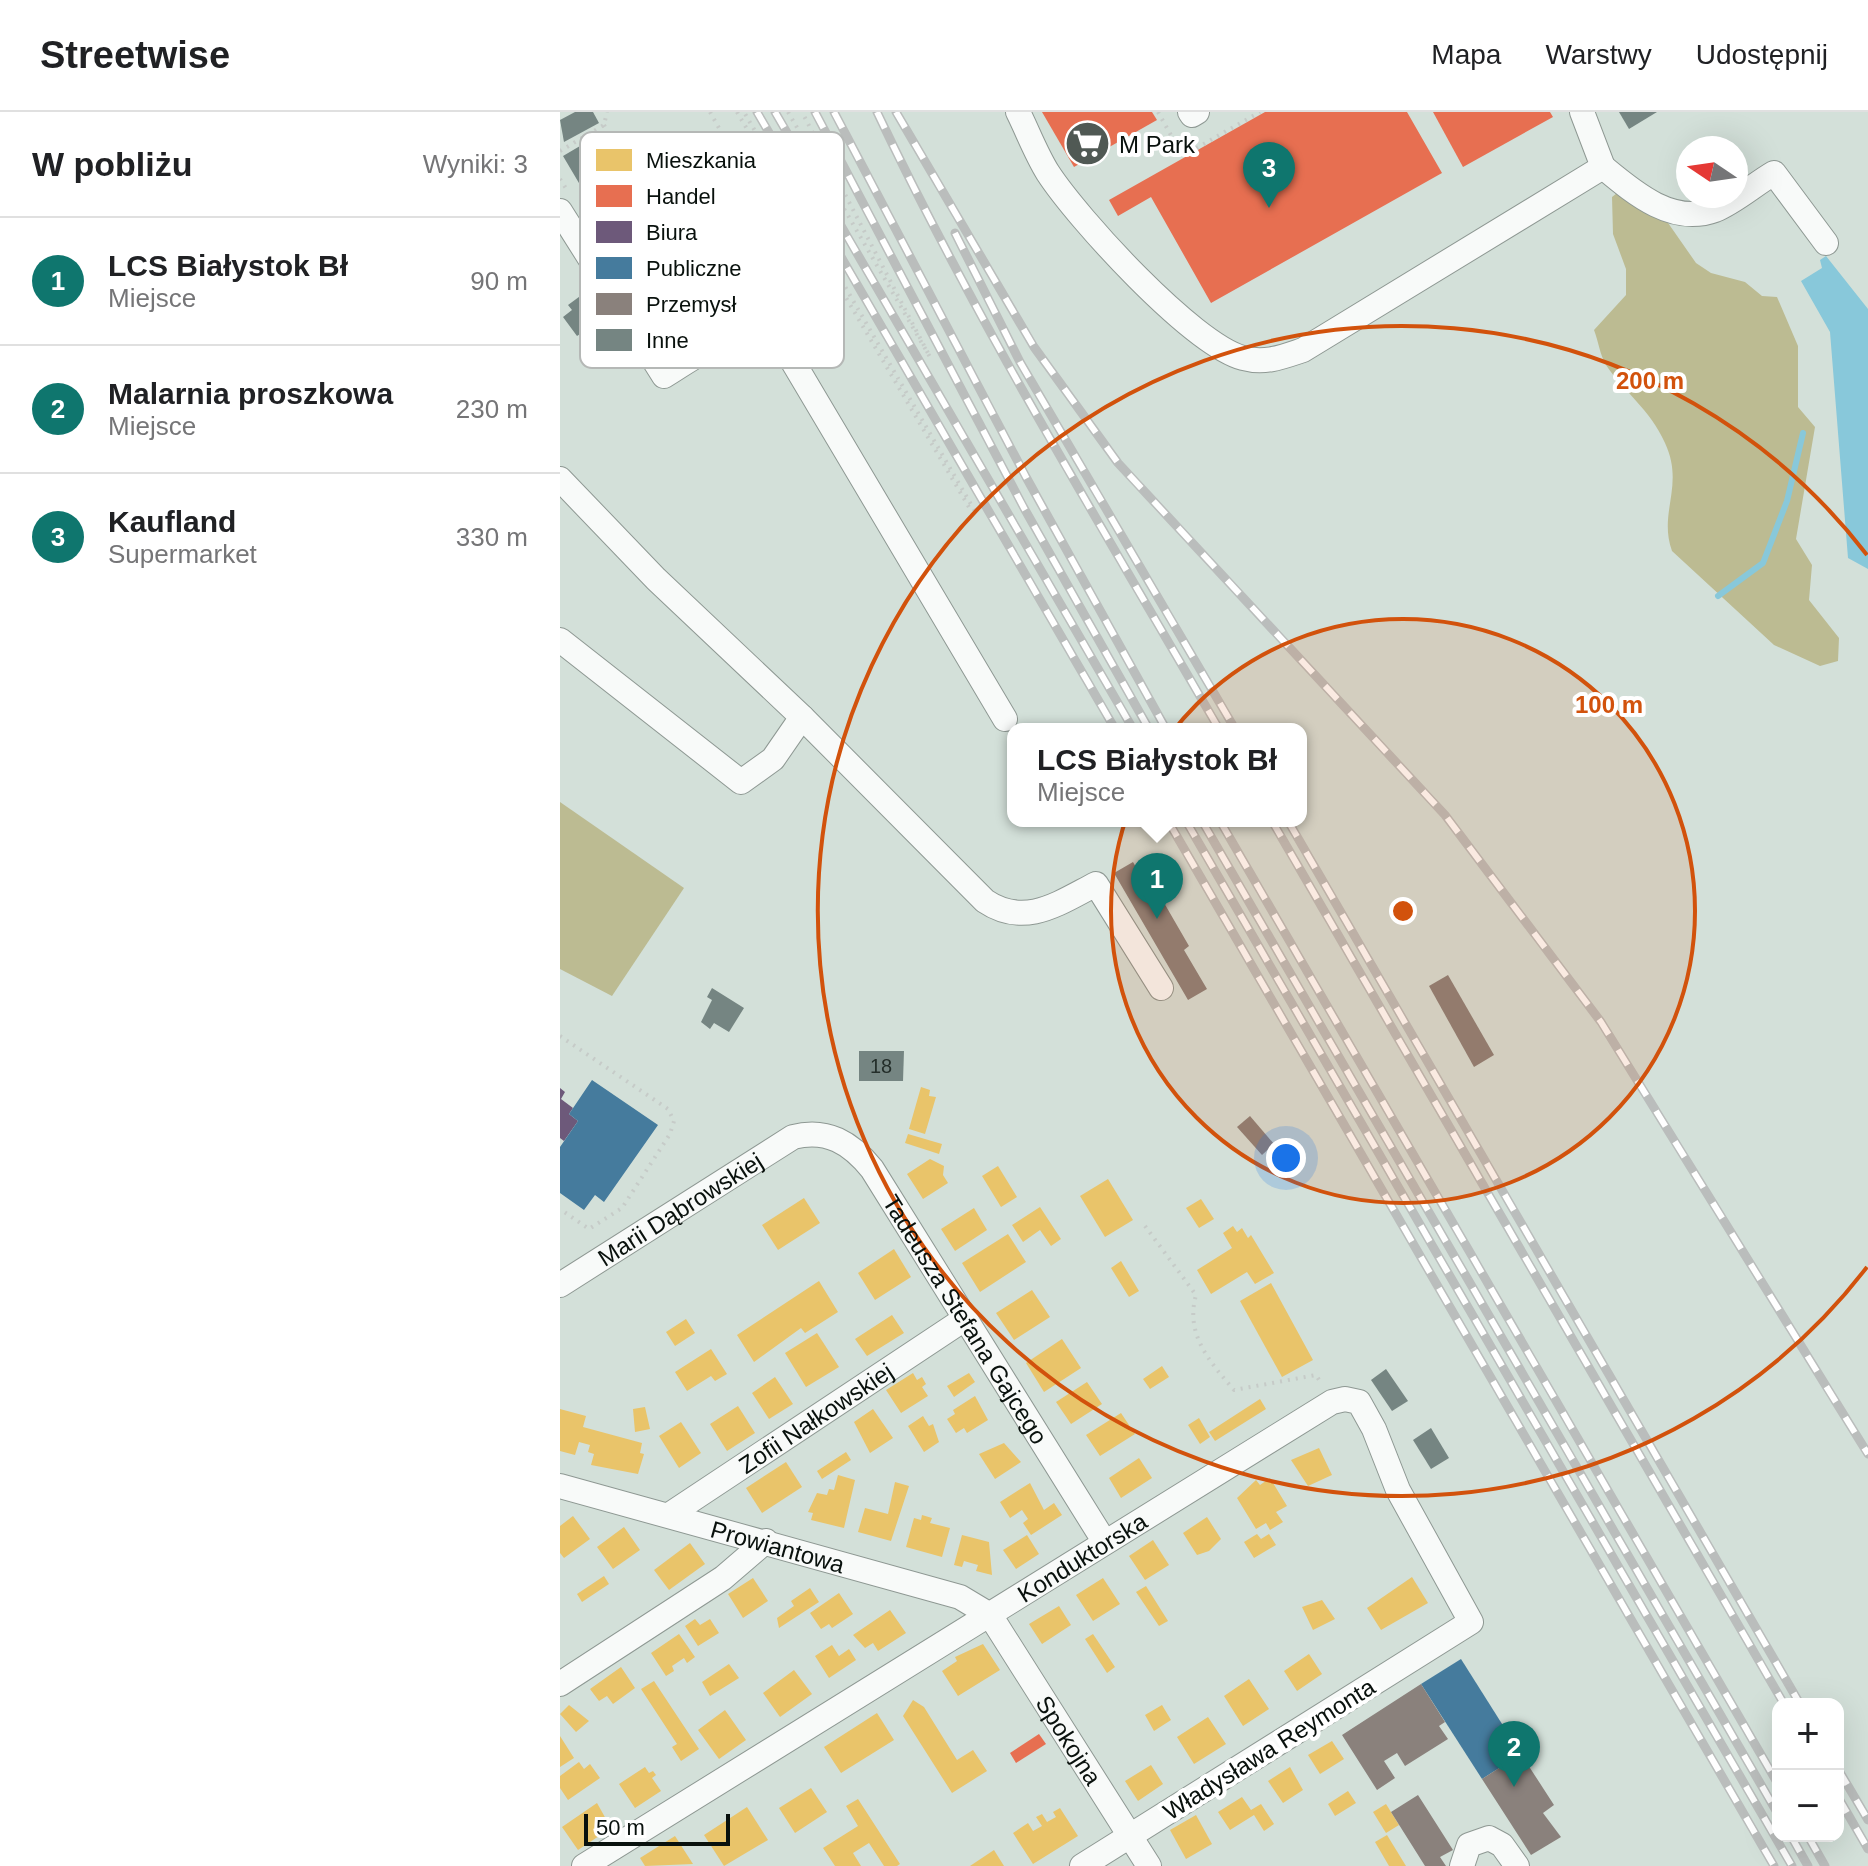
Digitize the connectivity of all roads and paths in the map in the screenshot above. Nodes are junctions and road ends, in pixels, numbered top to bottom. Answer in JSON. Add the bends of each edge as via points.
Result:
{"nodes":[{"id":1,"x":607,"y":112,"type":"edge"},
{"id":2,"x":710,"y":112,"type":"edge"},
{"id":3,"x":737,"y":112,"type":"edge"},
{"id":4,"x":744,"y":112,"type":"edge"},
{"id":5,"x":788,"y":112,"type":"edge"},
{"id":6,"x":802,"y":112,"type":"edge"},
{"id":7,"x":1018,"y":112,"type":"edge"},
{"id":8,"x":1158,"y":112,"type":"edge"},
{"id":9,"x":1190,"y":112,"type":"edge"},
{"id":10,"x":1197,"y":112,"type":"edge"},
{"id":11,"x":1260,"y":112,"type":"edge"},
{"id":12,"x":1582,"y":112,"type":"edge"},
{"id":13,"x":604,"y":125,"type":"junction"},
{"id":14,"x":592,"y":132,"type":"edge"},
{"id":15,"x":608,"y":132,"type":"edge"},
{"id":16,"x":721,"y":132,"type":"edge"},
{"id":17,"x":749,"y":132,"type":"edge"},
{"id":18,"x":756,"y":132,"type":"edge"},
{"id":19,"x":800,"y":132,"type":"edge"},
{"id":20,"x":812,"y":132,"type":"edge"},
{"id":21,"x":580,"y":139,"type":"edge"},
{"id":22,"x":560,"y":151,"type":"edge"},
{"id":23,"x":1603,"y":167,"type":"junction"},
{"id":24,"x":560,"y":179,"type":"edge"},
{"id":25,"x":844,"y":192,"type":"edge"},
{"id":26,"x":566,"y":205,"type":"edge"},
{"id":27,"x":844,"y":209,"type":"edge"},
{"id":28,"x":580,"y":237,"type":"edge"},
{"id":29,"x":1826,"y":243,"type":"dead end"},
{"id":30,"x":844,"y":285,"type":"edge"},
{"id":31,"x":844,"y":297,"type":"edge"},
{"id":32,"x":659,"y":368,"type":"edge"},
{"id":33,"x":678,"y":368,"type":"edge"},
{"id":34,"x":795,"y":368,"type":"edge"},
{"id":35,"x":560,"y":479,"type":"edge"},
{"id":36,"x":560,"y":640,"type":"edge"},
{"id":37,"x":802,"y":717,"type":"junction"},
{"id":38,"x":1005,"y":719,"type":"dead end"},
{"id":39,"x":1161,"y":988,"type":"dead end"},
{"id":40,"x":560,"y":1036,"type":"edge"},
{"id":41,"x":802,"y":1134,"type":"joint"},
{"id":42,"x":560,"y":1209,"type":"edge"},
{"id":43,"x":1145,"y":1226,"type":"dead end"},
{"id":44,"x":560,"y":1285,"type":"edge"},
{"id":45,"x":963,"y":1320,"type":"junction"},
{"id":46,"x":1332,"y":1402,"type":"junction"},
{"id":47,"x":560,"y":1486,"type":"edge"},
{"id":48,"x":669,"y":1515,"type":"junction"},
{"id":49,"x":766,"y":1541,"type":"junction"},
{"id":50,"x":1104,"y":1541,"type":"junction"},
{"id":51,"x":990,"y":1615,"type":"junction"},
{"id":52,"x":560,"y":1684,"type":"edge"},
{"id":53,"x":1130,"y":1836,"type":"junction"},
{"id":54,"x":584,"y":1866,"type":"edge"},
{"id":55,"x":1082,"y":1866,"type":"edge"},
{"id":56,"x":1149,"y":1866,"type":"edge"},
{"id":57,"x":1462,"y":1866,"type":"edge"},
{"id":58,"x":1517,"y":1866,"type":"edge"}],
"edges":[{"from":1,"to":13,"type":"path"},
{"from":2,"to":16,"type":"path"},
{"from":3,"to":17,"type":"path"},
{"from":4,"to":18,"type":"path"},
{"from":5,"to":19,"type":"path"},
{"from":6,"to":20,"type":"path"},
{"from":7,"to":23,"type":"street","via":[[1049,174],[1130,270],[1211,345],[1270,361],[1303,350]]},
{"from":8,"to":11,"type":"path","via":[[1186,154]]},
{"from":9,"to":10,"type":"street"},
{"from":12,"to":23,"type":"street"},
{"from":13,"to":14,"type":"path"},
{"from":13,"to":15,"type":"path"},
{"from":21,"to":22,"type":"path"},
{"from":23,"to":29,"type":"street","via":[[1641,199],[1681,214],[1714,210],[1774,173]]},
{"from":24,"to":26,"type":"path"},
{"from":25,"to":27,"type":"path","via":[[930,357]]},
{"from":26,"to":28,"type":"street"},
{"from":30,"to":31,"type":"path","via":[[976,513],[938,459]]},
{"from":32,"to":33,"type":"street","via":[[664,376]]},
{"from":34,"to":38,"type":"street"},
{"from":35,"to":37,"type":"street"},
{"from":36,"to":37,"type":"street","via":[[741,782],[773,759]]},
{"from":37,"to":39,"type":"street","via":[[991,905],[1016,915],[1035,914],[1096,884]]},
{"from":40,"to":42,"type":"path","via":[[668,1109],[674,1121],[622,1208],[589,1229]]},
{"from":41,"to":44,"type":"street","name":"Marii Dąbrowskiej"},
{"from":41,"to":45,"type":"street","name":"Tadeusza Stefana Gajcego","via":[[839,1139],[862,1156]]},
{"from":43,"to":46,"type":"path","via":[[1196,1295],[1190,1316],[1205,1356],[1234,1390],[1316,1375]]},
{"from":45,"to":48,"type":"street","name":"Zofii Nałkowskiej"},
{"from":45,"to":50,"type":"street","name":"Tadeusza Stefana Gajcego"},
{"from":46,"to":50,"type":"street","name":"Konduktorska"},
{"from":46,"to":53,"type":"street","name":"Władysława Reymonta","via":[[1359,1402],[1398,1490],[1471,1622]]},
{"from":47,"to":48,"type":"street","name":"Prowiantowa"},
{"from":48,"to":49,"type":"street","name":"Prowiantowa"},
{"from":49,"to":51,"type":"street","name":"Prowiantowa","via":[[960,1597]]},
{"from":49,"to":52,"type":"street","via":[[723,1578]]},
{"from":50,"to":51,"type":"street","name":"Konduktorska"},
{"from":51,"to":53,"type":"street","name":"Spokojna"},
{"from":51,"to":54,"type":"street","name":"Konduktorska"},
{"from":53,"to":55,"type":"street","name":"Władysława Reymonta"},
{"from":53,"to":56,"type":"street","name":"Spokojna"},
{"from":57,"to":58,"type":"street","via":[[1469,1845],[1489,1838],[1502,1845]]}]}
